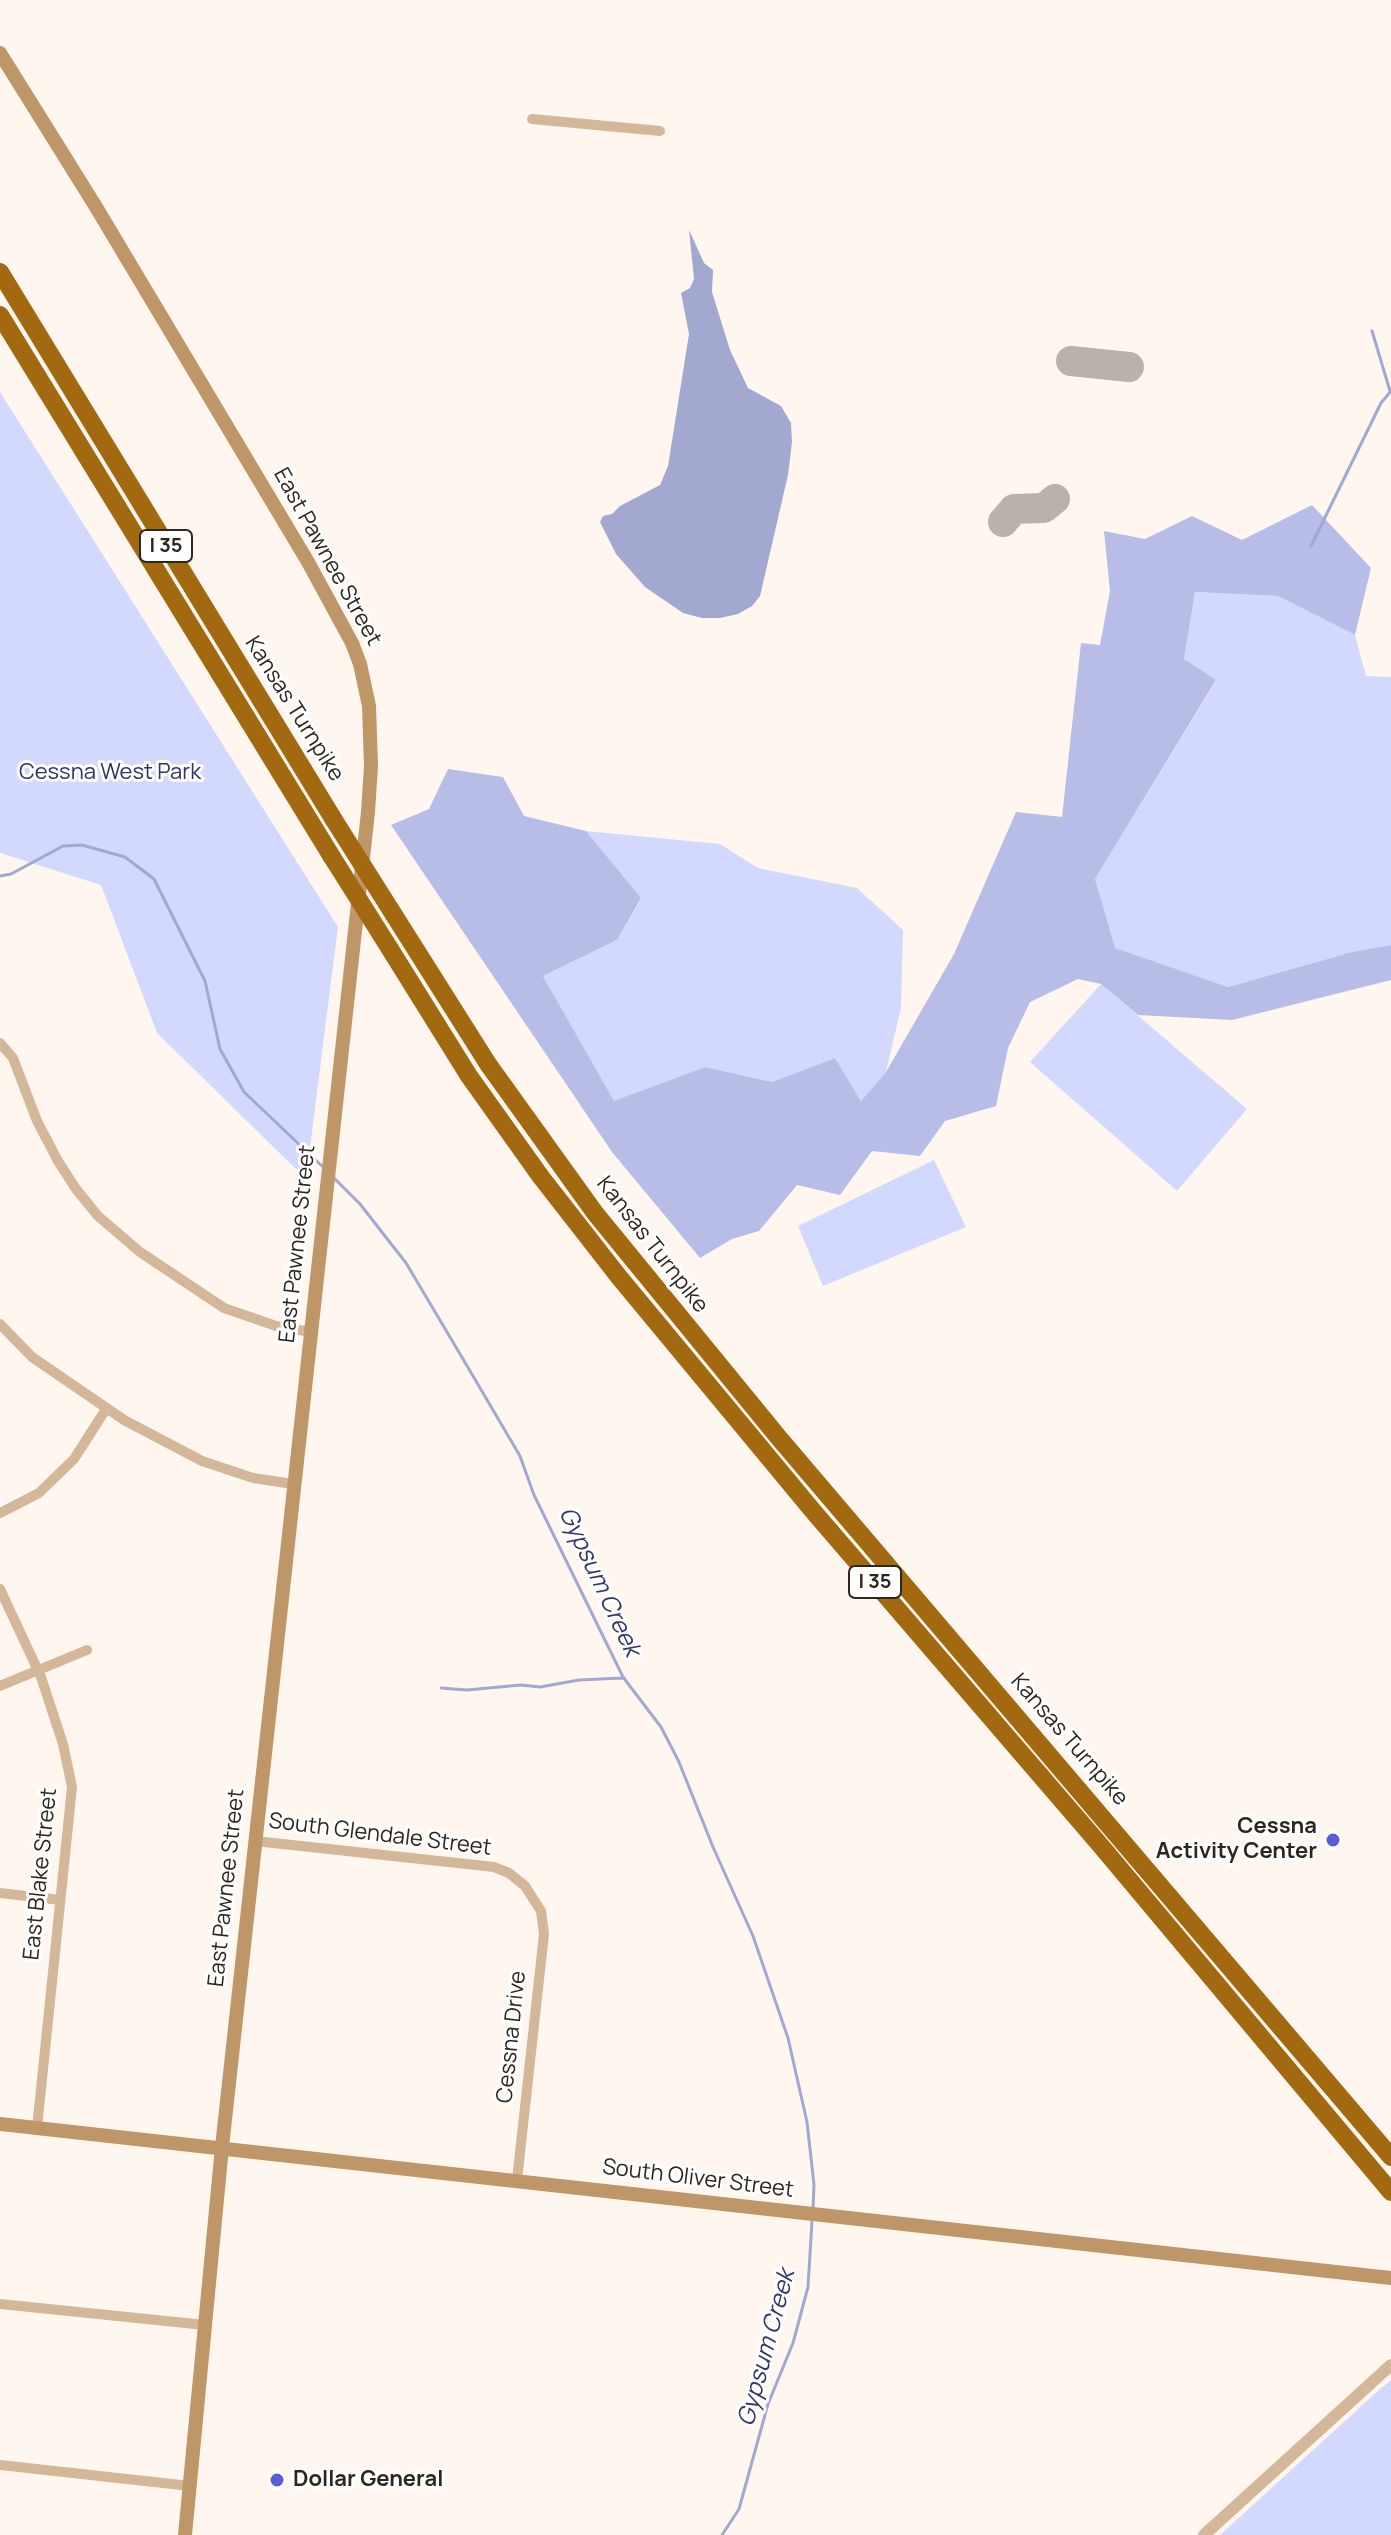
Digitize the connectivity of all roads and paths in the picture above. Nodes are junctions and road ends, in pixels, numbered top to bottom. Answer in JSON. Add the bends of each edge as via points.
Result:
{"nodes":[{"id":1,"x":0,"y":53,"type":"edge"},
{"id":2,"x":532,"y":119,"type":"dead end"},
{"id":3,"x":660,"y":131,"type":"dead end"},
{"id":4,"x":0,"y":272,"type":"edge"},
{"id":5,"x":0,"y":315,"type":"edge"},
{"id":6,"x":0,"y":1043,"type":"edge"},
{"id":7,"x":0,"y":1324,"type":"edge"},
{"id":8,"x":311,"y":1332,"type":"junction"},
{"id":9,"x":106,"y":1409,"type":"junction"},
{"id":10,"x":293,"y":1484,"type":"junction"},
{"id":11,"x":0,"y":1513,"type":"edge"},
{"id":12,"x":0,"y":1589,"type":"edge"},
{"id":13,"x":87,"y":1650,"type":"dead end"},
{"id":14,"x":38,"y":1670,"type":"junction"},
{"id":15,"x":0,"y":1686,"type":"edge"},
{"id":16,"x":255,"y":1841,"type":"junction"},
{"id":17,"x":0,"y":1893,"type":"edge"},
{"id":18,"x":60,"y":1900,"type":"junction"},
{"id":19,"x":534,"y":1901,"type":"joint"},
{"id":20,"x":0,"y":2124,"type":"edge"},
{"id":21,"x":37,"y":2128,"type":"junction"},
{"id":22,"x":222,"y":2147,"type":"junction"},
{"id":23,"x":1391,"y":2157,"type":"edge"},
{"id":24,"x":517,"y":2180,"type":"junction"},
{"id":25,"x":1391,"y":2192,"type":"edge"},
{"id":26,"x":1388,"y":2280,"type":"edge"},
{"id":27,"x":0,"y":2304,"type":"edge"},
{"id":28,"x":205,"y":2325,"type":"junction"},
{"id":29,"x":1391,"y":2365,"type":"edge"},
{"id":30,"x":0,"y":2465,"type":"edge"},
{"id":31,"x":190,"y":2486,"type":"junction"},
{"id":32,"x":185,"y":2535,"type":"edge"},
{"id":33,"x":1204,"y":2535,"type":"edge"}],
"edges":[{"from":1,"to":8,"type":"main road","name":"East Pawnee Street","via":[[308,562],[360,664],[369,706],[371,766]]},
{"from":2,"to":3,"type":"street"},
{"from":4,"to":23,"type":"highway","name":"Kansas Turnpike","number":"I 35","bridge":true,"via":[[488,1064],[595,1213],[779,1438]]},
{"from":5,"to":25,"type":"highway","name":"Kansas Turnpike","number":"I 35","bridge":true,"via":[[469,1076],[541,1177],[813,1511]]},
{"from":6,"to":8,"type":"street","via":[[13,1058],[58,1161],[98,1216],[140,1252],[224,1308]]},
{"from":7,"to":9,"type":"street","via":[[32,1357]]},
{"from":8,"to":10,"type":"main road","name":"East Pawnee Street"},
{"from":9,"to":10,"type":"street","via":[[202,1461]]},
{"from":9,"to":11,"type":"street","via":[[65,1468],[39,1493]]},
{"from":10,"to":16,"type":"main road","name":"East Pawnee Street"},
{"from":12,"to":14,"type":"street","name":"East Blake Street"},
{"from":13,"to":14,"type":"street"},
{"from":14,"to":15,"type":"street"},
{"from":14,"to":18,"type":"street","name":"East Blake Street","via":[[72,1787]]},
{"from":16,"to":19,"type":"street","name":"South Glendale Street","via":[[494,1867],[525,1886]]},
{"from":16,"to":22,"type":"main road","name":"East Pawnee Street"},
{"from":17,"to":18,"type":"street"},
{"from":18,"to":21,"type":"street","name":"East Blake Street"},
{"from":19,"to":24,"type":"street","name":"Cessna Drive","via":[[544,1934]]},
{"from":20,"to":21,"type":"main road","name":"South Oliver Street"},
{"from":21,"to":22,"type":"main road","name":"South Oliver Street"},
{"from":22,"to":24,"type":"main road","name":"South Oliver Street"},
{"from":22,"to":28,"type":"main road","name":"East Pawnee Street"},
{"from":24,"to":26,"type":"main road","name":"South Oliver Street"},
{"from":27,"to":28,"type":"street"},
{"from":28,"to":31,"type":"main road","name":"East Pawnee Street"},
{"from":29,"to":33,"type":"street"},
{"from":30,"to":31,"type":"street"},
{"from":31,"to":32,"type":"main road","name":"East Pawnee Street"}]}
